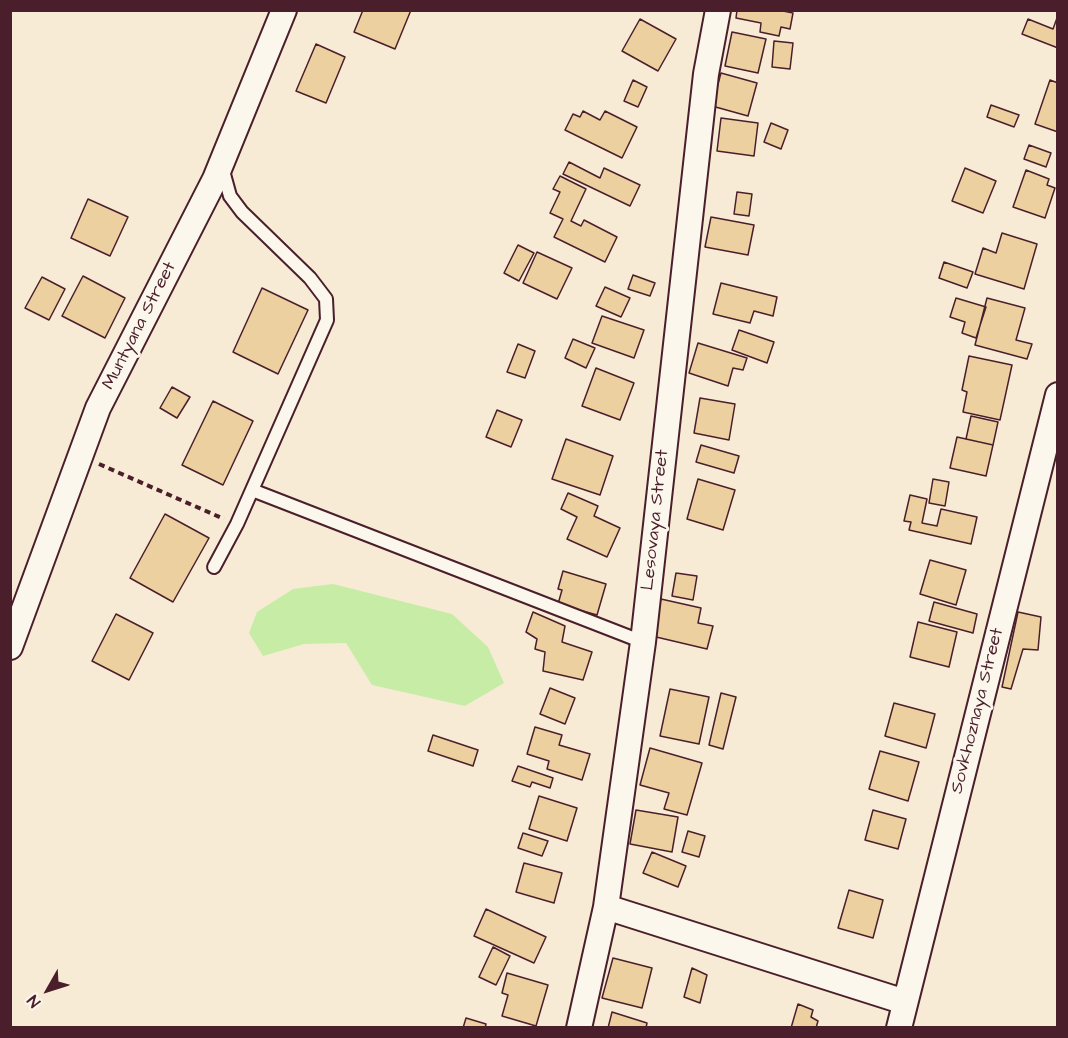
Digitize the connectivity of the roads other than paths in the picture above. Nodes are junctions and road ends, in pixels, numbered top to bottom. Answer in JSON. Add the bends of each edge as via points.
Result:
{"nodes":[{"id":1,"x":284,"y":10,"type":"edge"},
{"id":2,"x":718,"y":10,"type":"edge"},
{"id":3,"x":221,"y":164,"type":"junction"},
{"id":4,"x":1058,"y":395,"type":"edge"},
{"id":5,"x":252,"y":490,"type":"junction"},
{"id":6,"x":214,"y":567,"type":"dead end"},
{"id":7,"x":643,"y":642,"type":"junction"},
{"id":8,"x":10,"y":647,"type":"edge"},
{"id":9,"x":606,"y":907,"type":"junction"},
{"id":10,"x":905,"y":1002,"type":"junction"},
{"id":11,"x":579,"y":1028,"type":"edge"},
{"id":12,"x":899,"y":1028,"type":"edge"}],
"edges":[{"from":1,"to":3,"type":"street","name":"Muntyana Street"},
{"from":2,"to":7,"type":"street","name":"Lesovaya Street","via":[[706,74]]},
{"from":3,"to":5,"type":"lane","via":[[230,196],[242,213],[310,278],[326,299],[327,320]]},
{"from":3,"to":8,"type":"street","name":"Muntyana Street","via":[[98,408]]},
{"from":4,"to":10,"type":"street","name":"Sovkhoznaya Street"},
{"from":5,"to":6,"type":"lane"},
{"from":5,"to":7,"type":"lane"},
{"from":7,"to":9,"type":"street","name":"Lesovaya Street"},
{"from":9,"to":10,"type":"street"},
{"from":9,"to":11,"type":"street","name":"Lesovaya Street"},
{"from":10,"to":12,"type":"street","name":"Sovkhoznaya Street"}]}
